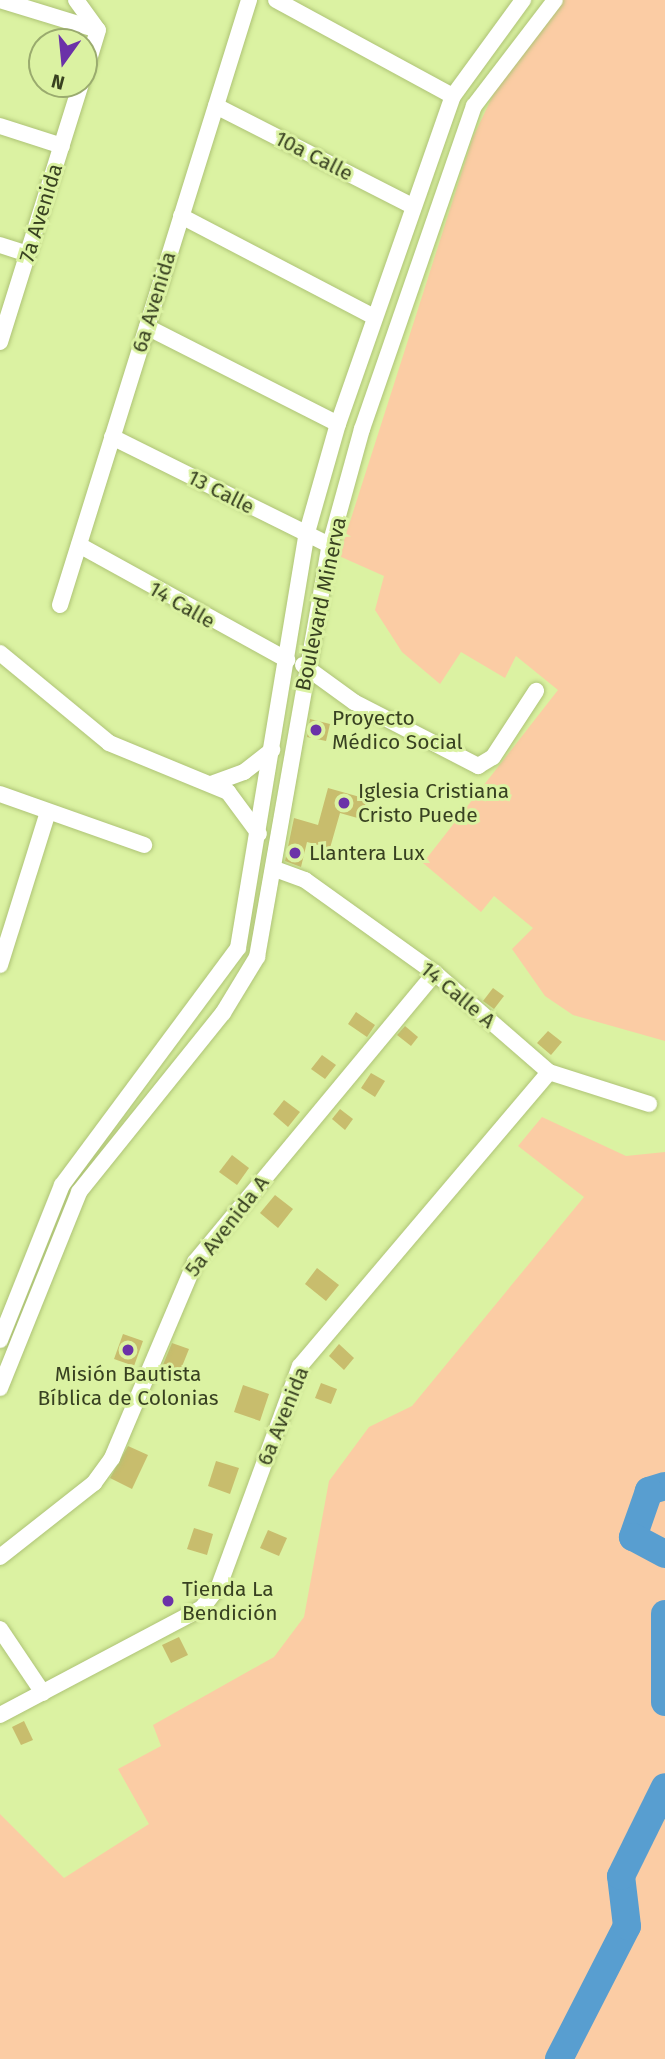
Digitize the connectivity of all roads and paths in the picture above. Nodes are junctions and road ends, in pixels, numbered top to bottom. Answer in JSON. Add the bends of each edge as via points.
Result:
{"nodes":[{"id":1,"x":0,"y":0,"type":"edge"},
{"id":2,"x":76,"y":0,"type":"edge"},
{"id":3,"x":249,"y":0,"type":"edge"},
{"id":4,"x":276,"y":0,"type":"edge"},
{"id":5,"x":523,"y":0,"type":"edge"},
{"id":6,"x":555,"y":0,"type":"edge"},
{"id":7,"x":91,"y":28,"type":"edge"},
{"id":8,"x":97,"y":28,"type":"edge"},
{"id":9,"x":453,"y":96,"type":"junction"},
{"id":10,"x":77,"y":98,"type":"edge"},
{"id":11,"x":216,"y":106,"type":"junction"},
{"id":12,"x":0,"y":126,"type":"edge"},
{"id":13,"x":62,"y":146,"type":"junction"},
{"id":14,"x":412,"y":206,"type":"junction"},
{"id":15,"x":181,"y":216,"type":"junction"},
{"id":16,"x":0,"y":245,"type":"edge"},
{"id":17,"x":28,"y":254,"type":"junction"},
{"id":18,"x":400,"y":316,"type":"junction"},
{"id":19,"x":373,"y":318,"type":"junction"},
{"id":20,"x":147,"y":327,"type":"junction"},
{"id":21,"x":392,"y":340,"type":"junction"},
{"id":22,"x":0,"y":342,"type":"edge"},
{"id":23,"x":338,"y":424,"type":"junction"},
{"id":24,"x":112,"y":437,"type":"junction"},
{"id":25,"x":306,"y":536,"type":"junction"},
{"id":26,"x":79,"y":545,"type":"junction"},
{"id":27,"x":330,"y":545,"type":"junction"},
{"id":28,"x":297,"y":591,"type":"junction"},
{"id":29,"x":60,"y":605,"type":"dead end"},
{"id":30,"x":0,"y":653,"type":"edge"},
{"id":31,"x":288,"y":660,"type":"junction"},
{"id":32,"x":305,"y":672,"type":"junction"},
{"id":33,"x":536,"y":691,"type":"dead end"},
{"id":34,"x":272,"y":750,"type":"junction"},
{"id":35,"x":211,"y":784,"type":"junction"},
{"id":36,"x":0,"y":794,"type":"edge"},
{"id":37,"x":47,"y":815,"type":"junction"},
{"id":38,"x":259,"y":835,"type":"junction"},
{"id":39,"x":144,"y":845,"type":"dead end"},
{"id":40,"x":275,"y":869,"type":"junction"},
{"id":41,"x":0,"y":965,"type":"edge"},
{"id":42,"x":435,"y":973,"type":"junction"},
{"id":43,"x":549,"y":1072,"type":"junction"},
{"id":44,"x":649,"y":1104,"type":"dead end"},
{"id":45,"x":0,"y":1340,"type":"edge"},
{"id":46,"x":0,"y":1388,"type":"edge"},
{"id":47,"x":0,"y":1558,"type":"edge"},
{"id":48,"x":0,"y":1629,"type":"edge"},
{"id":49,"x":43,"y":1692,"type":"junction"},
{"id":50,"x":0,"y":1715,"type":"edge"}],
"edges":[{"from":1,"to":7,"type":"street"},
{"from":2,"to":8,"type":"street"},
{"from":3,"to":11,"type":"street","name":"6a Avenida"},
{"from":4,"to":9,"type":"street"},
{"from":5,"to":9,"type":"street","name":"Boulevard Minerva"},
{"from":6,"to":18,"type":"street","name":"Boulevard Minerva","via":[[474,106]]},
{"from":9,"to":14,"type":"street","name":"Boulevard Minerva"},
{"from":10,"to":13,"type":"street","name":"7a Avenida"},
{"from":11,"to":14,"type":"street","name":"10a Calle"},
{"from":11,"to":15,"type":"street","name":"6a Avenida"},
{"from":12,"to":13,"type":"street"},
{"from":13,"to":17,"type":"street","name":"7a Avenida"},
{"from":14,"to":19,"type":"street","name":"Boulevard Minerva"},
{"from":15,"to":19,"type":"street"},
{"from":15,"to":20,"type":"street","name":"6a Avenida"},
{"from":16,"to":17,"type":"street"},
{"from":17,"to":22,"type":"street","name":"7a Avenida"},
{"from":18,"to":19,"type":"street"},
{"from":18,"to":21,"type":"street","name":"Boulevard Minerva"},
{"from":19,"to":21,"type":"street"},
{"from":19,"to":23,"type":"street","name":"Boulevard Minerva"},
{"from":20,"to":23,"type":"street"},
{"from":20,"to":24,"type":"street","name":"6a Avenida"},
{"from":21,"to":27,"type":"street","name":"Boulevard Minerva"},
{"from":23,"to":25,"type":"street","name":"Boulevard Minerva"},
{"from":24,"to":25,"type":"street","name":"13 Calle"},
{"from":24,"to":26,"type":"street","name":"6a Avenida"},
{"from":25,"to":27,"type":"street","name":"13 Calle"},
{"from":25,"to":28,"type":"street","name":"Boulevard Minerva"},
{"from":26,"to":29,"type":"street","name":"6a Avenida"},
{"from":26,"to":31,"type":"street","name":"14 Calle"},
{"from":27,"to":32,"type":"street","name":"Boulevard Minerva"},
{"from":28,"to":31,"type":"street","name":"Boulevard Minerva"},
{"from":28,"to":32,"type":"street","via":[[305,609]]},
{"from":30,"to":35,"type":"street","via":[[109,743]]},
{"from":31,"to":34,"type":"street","name":"Boulevard Minerva"},
{"from":32,"to":33,"type":"street","via":[[460,762],[478,766],[493,757]]},
{"from":32,"to":40,"type":"street","name":"Boulevard Minerva"},
{"from":34,"to":35,"type":"street","via":[[244,772]]},
{"from":34,"to":38,"type":"street","name":"Boulevard Minerva"},
{"from":35,"to":38,"type":"street","via":[[241,804]]},
{"from":36,"to":37,"type":"street"},
{"from":37,"to":39,"type":"street"},
{"from":37,"to":41,"type":"street"},
{"from":38,"to":45,"type":"street","name":"Boulevard Minerva","via":[[238,948],[62,1185]]},
{"from":40,"to":42,"type":"street","name":"14 Calle A","via":[[305,880]]},
{"from":40,"to":46,"type":"street","name":"Boulevard Minerva","via":[[257,957],[223,1013],[79,1192]]},
{"from":42,"to":43,"type":"street","name":"14 Calle A"},
{"from":42,"to":47,"type":"street","name":"5a Avenida A","via":[[195,1262],[112,1458],[94,1483]]},
{"from":43,"to":44,"type":"street","name":"14 Calle A"},
{"from":43,"to":49,"type":"street","name":"6a Avenida","via":[[300,1366],[219,1586],[202,1608]]},
{"from":48,"to":49,"type":"street"},
{"from":49,"to":50,"type":"street","name":"6a Avenida"}]}
